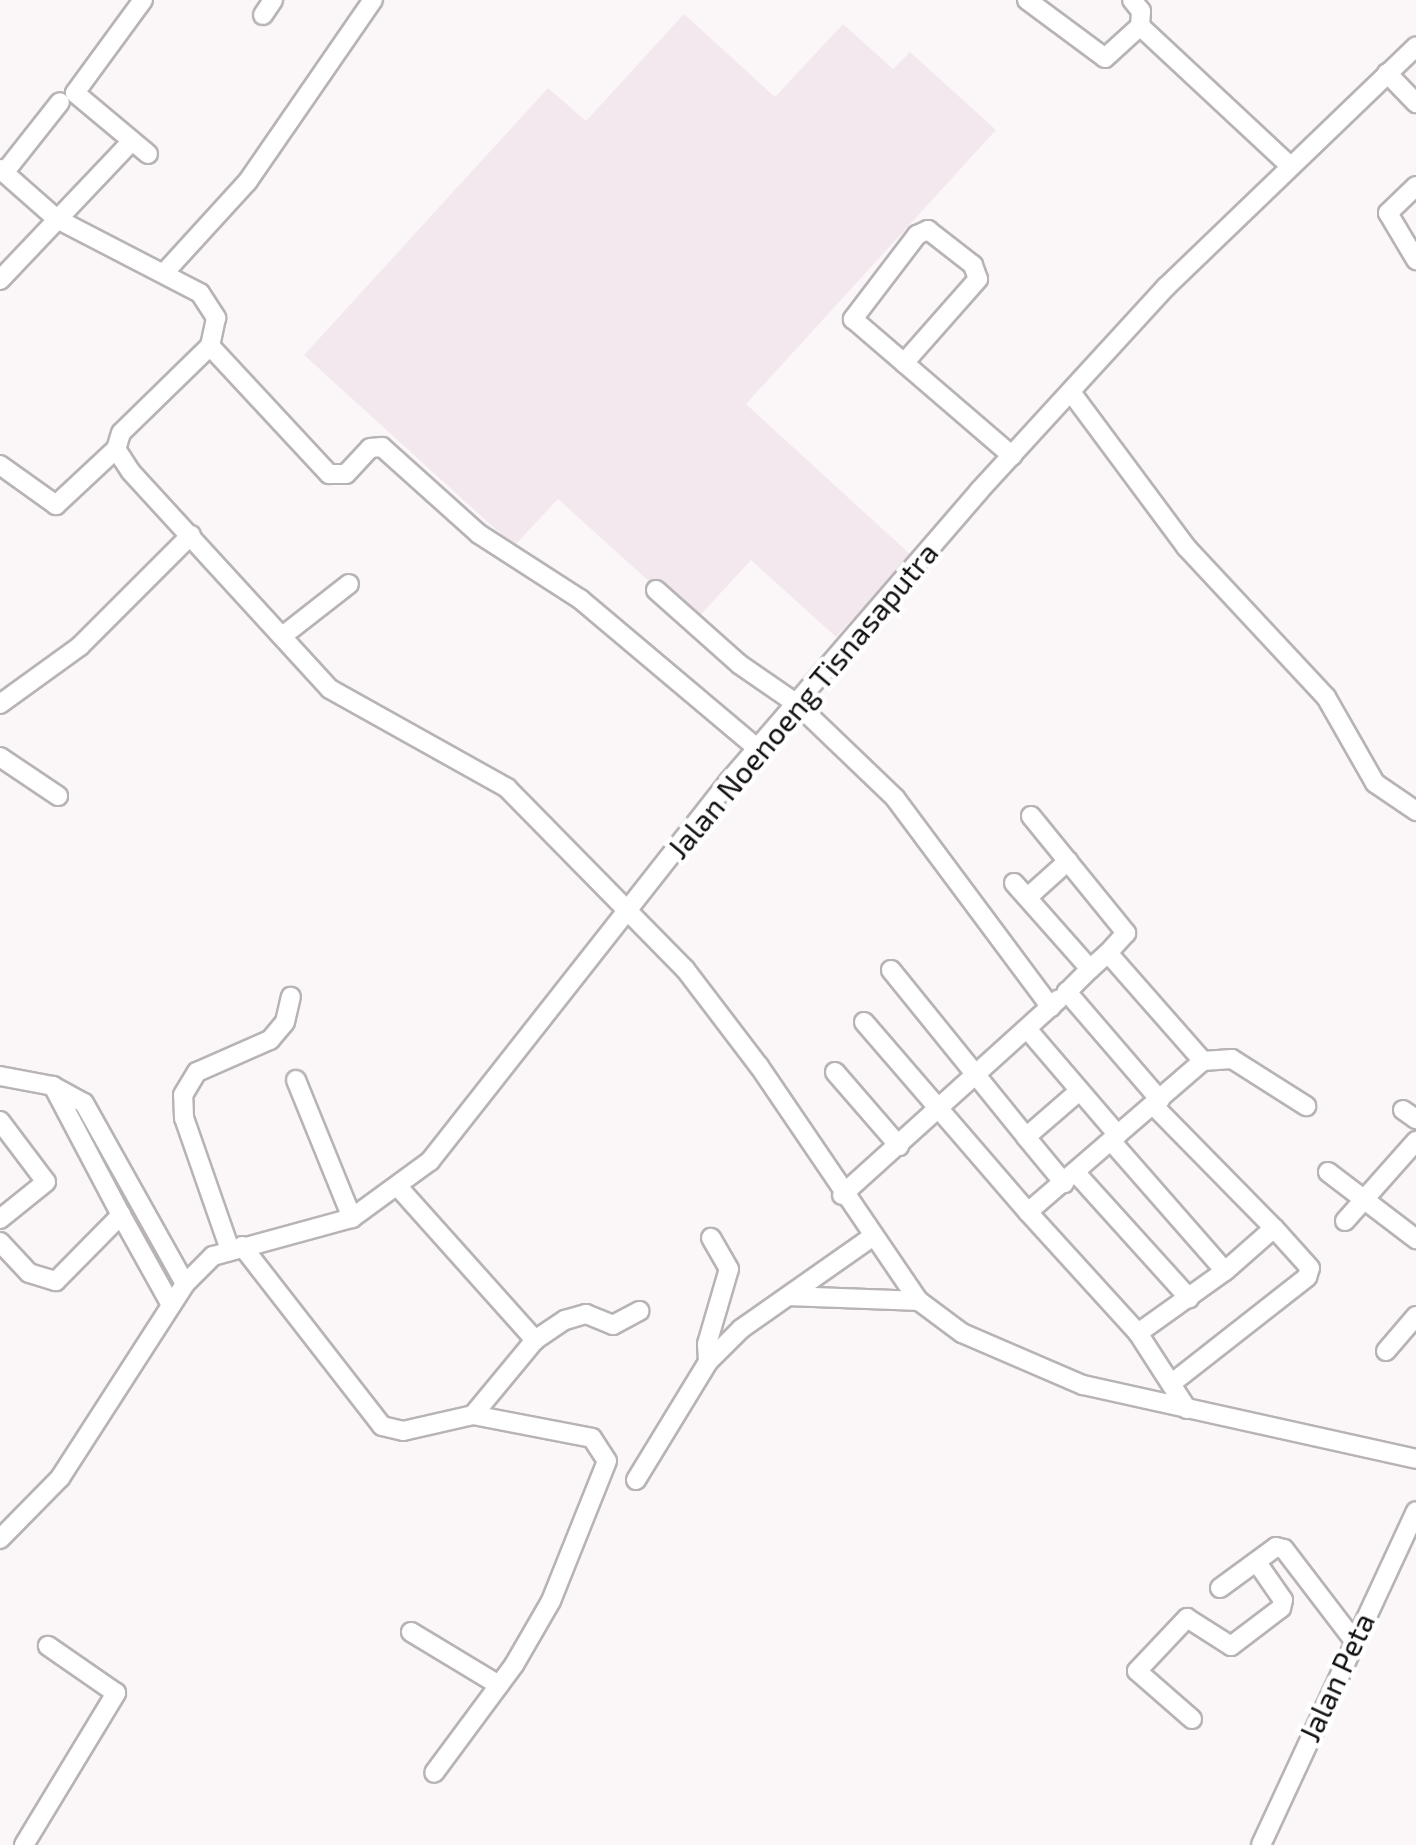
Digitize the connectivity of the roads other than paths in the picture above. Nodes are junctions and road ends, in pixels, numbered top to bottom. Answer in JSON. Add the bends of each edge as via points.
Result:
{"nodes":[{"id":1,"x":143,"y":0,"type":"edge"},
{"id":2,"x":373,"y":0,"type":"edge"},
{"id":3,"x":1026,"y":0,"type":"edge"},
{"id":4,"x":1132,"y":0,"type":"edge"},
{"id":5,"x":1140,"y":26,"type":"junction"},
{"id":6,"x":1416,"y":46,"type":"edge"},
{"id":7,"x":1387,"y":73,"type":"junction"},
{"id":8,"x":60,"y":102,"type":"dead end"},
{"id":9,"x":1416,"y":104,"type":"edge"},
{"id":10,"x":130,"y":143,"type":"junction"},
{"id":11,"x":148,"y":154,"type":"dead end"},
{"id":12,"x":1290,"y":165,"type":"junction"},
{"id":13,"x":2,"y":171,"type":"edge"},
{"id":14,"x":1416,"y":186,"type":"edge"},
{"id":15,"x":57,"y":219,"type":"junction"},
{"id":16,"x":1416,"y":260,"type":"edge"},
{"id":17,"x":165,"y":272,"type":"junction"},
{"id":18,"x":0,"y":280,"type":"edge"},
{"id":19,"x":210,"y":346,"type":"junction"},
{"id":20,"x":904,"y":363,"type":"junction"},
{"id":21,"x":1071,"y":392,"type":"junction"},
{"id":22,"x":116,"y":449,"type":"junction"},
{"id":23,"x":1012,"y":456,"type":"junction"},
{"id":24,"x":0,"y":464,"type":"edge"},
{"id":25,"x":191,"y":536,"type":"junction"},
{"id":26,"x":350,"y":584,"type":"dead end"},
{"id":27,"x":656,"y":590,"type":"dead end"},
{"id":28,"x":285,"y":634,"type":"junction"},
{"id":29,"x":0,"y":704,"type":"edge"},
{"id":30,"x":797,"y":704,"type":"junction"},
{"id":31,"x":758,"y":749,"type":"junction"},
{"id":32,"x":0,"y":757,"type":"edge"},
{"id":33,"x":58,"y":796,"type":"dead end"},
{"id":34,"x":1416,"y":812,"type":"edge"},
{"id":35,"x":1031,"y":816,"type":"dead end"},
{"id":36,"x":1068,"y":861,"type":"junction"},
{"id":37,"x":1014,"y":883,"type":"dead end"},
{"id":38,"x":1028,"y":897,"type":"junction"},
{"id":39,"x":626,"y":908,"type":"junction"},
{"id":40,"x":1108,"y":953,"type":"junction"},
{"id":41,"x":1090,"y":969,"type":"junction"},
{"id":42,"x":890,"y":970,"type":"dead end"},
{"id":43,"x":1067,"y":992,"type":"junction"},
{"id":44,"x":291,"y":997,"type":"dead end"},
{"id":45,"x":1050,"y":1007,"type":"junction"},
{"id":46,"x":864,"y":1022,"type":"dead end"},
{"id":47,"x":1028,"y":1030,"type":"junction"},
{"id":48,"x":1203,"y":1061,"type":"junction"},
{"id":49,"x":835,"y":1072,"type":"dead end"},
{"id":50,"x":975,"y":1077,"type":"junction"},
{"id":51,"x":3,"y":1080,"type":"edge"},
{"id":52,"x":296,"y":1080,"type":"dead end"},
{"id":53,"x":53,"y":1086,"type":"junction"},
{"id":54,"x":1078,"y":1092,"type":"junction"},
{"id":55,"x":1157,"y":1103,"type":"junction"},
{"id":56,"x":1306,"y":1106,"type":"dead end"},
{"id":57,"x":940,"y":1111,"type":"junction"},
{"id":58,"x":0,"y":1121,"type":"edge"},
{"id":59,"x":1026,"y":1137,"type":"junction"},
{"id":60,"x":105,"y":1138,"type":"junction"},
{"id":61,"x":1115,"y":1138,"type":"junction"},
{"id":62,"x":1416,"y":1141,"type":"edge"},
{"id":63,"x":900,"y":1146,"type":"junction"},
{"id":64,"x":86,"y":1148,"type":"junction"},
{"id":65,"x":1328,"y":1172,"type":"dead end"},
{"id":66,"x":126,"y":1174,"type":"junction"},
{"id":67,"x":1070,"y":1178,"type":"junction"},
{"id":68,"x":106,"y":1186,"type":"junction"},
{"id":69,"x":400,"y":1188,"type":"junction"},
{"id":70,"x":842,"y":1195,"type":"junction"},
{"id":71,"x":1366,"y":1200,"type":"junction"},
{"id":72,"x":1028,"y":1212,"type":"junction"},
{"id":73,"x":121,"y":1215,"type":"junction"},
{"id":74,"x":352,"y":1218,"type":"junction"},
{"id":75,"x":0,"y":1219,"type":"edge"},
{"id":76,"x":1345,"y":1222,"type":"dead end"},
{"id":77,"x":1274,"y":1228,"type":"junction"},
{"id":78,"x":872,"y":1237,"type":"junction"},
{"id":79,"x":711,"y":1238,"type":"dead end"},
{"id":80,"x":1416,"y":1239,"type":"edge"},
{"id":81,"x":0,"y":1242,"type":"edge"},
{"id":82,"x":236,"y":1247,"type":"junction"},
{"id":83,"x":1225,"y":1271,"type":"junction"},
{"id":84,"x":185,"y":1284,"type":"junction"},
{"id":85,"x":790,"y":1296,"type":"junction"},
{"id":86,"x":1189,"y":1298,"type":"junction"},
{"id":87,"x":919,"y":1301,"type":"junction"},
{"id":88,"x":172,"y":1305,"type":"junction"},
{"id":89,"x":639,"y":1311,"type":"dead end"},
{"id":90,"x":1416,"y":1316,"type":"edge"},
{"id":91,"x":1138,"y":1334,"type":"junction"},
{"id":92,"x":535,"y":1340,"type":"junction"},
{"id":93,"x":1386,"y":1351,"type":"dead end"},
{"id":94,"x":708,"y":1362,"type":"junction"},
{"id":95,"x":1172,"y":1383,"type":"junction"},
{"id":96,"x":1187,"y":1409,"type":"junction"},
{"id":97,"x":473,"y":1416,"type":"junction"},
{"id":98,"x":1416,"y":1459,"type":"edge"},
{"id":99,"x":636,"y":1480,"type":"dead end"},
{"id":100,"x":1416,"y":1511,"type":"edge"},
{"id":101,"x":0,"y":1539,"type":"edge"},
{"id":102,"x":1258,"y":1564,"type":"junction"},
{"id":103,"x":1220,"y":1588,"type":"dead end"},
{"id":104,"x":410,"y":1632,"type":"dead end"},
{"id":105,"x":1352,"y":1638,"type":"junction"},
{"id":106,"x":48,"y":1646,"type":"dead end"},
{"id":107,"x":500,"y":1685,"type":"junction"},
{"id":108,"x":1192,"y":1719,"type":"dead end"},
{"id":109,"x":434,"y":1773,"type":"dead end"},
{"id":110,"x":24,"y":1845,"type":"edge"},
{"id":111,"x":1261,"y":1845,"type":"edge"}],
"edges":[{"from":1,"to":10,"type":"street","via":[[74,93]]},
{"from":2,"to":17,"type":"street","via":[[258,168]]},
{"from":3,"to":5,"type":"street","via":[[1101,58]]},
{"from":4,"to":5,"type":"street","via":[[1141,11]]},
{"from":5,"to":12,"type":"street"},
{"from":6,"to":7,"type":"street","name":"Jalan Noenoeng Tisnasaputra"},
{"from":7,"to":9,"type":"street"},
{"from":7,"to":12,"type":"street","name":"Jalan Noenoeng Tisnasaputra"},
{"from":8,"to":13,"type":"street"},
{"from":10,"to":11,"type":"street"},
{"from":10,"to":15,"type":"street"},
{"from":12,"to":21,"type":"street","name":"Jalan Noenoeng Tisnasaputra"},
{"from":13,"to":15,"type":"street"},
{"from":14,"to":16,"type":"street","via":[[1388,213]]},
{"from":15,"to":17,"type":"street"},
{"from":15,"to":18,"type":"street"},
{"from":17,"to":19,"type":"street","via":[[209,306],[216,318]]},
{"from":19,"to":22,"type":"street","via":[[131,421]]},
{"from":19,"to":31,"type":"street","via":[[329,474],[346,474],[370,448],[382,447],[480,534],[580,599]]},
{"from":20,"to":20,"type":"street","via":[[978,278],[973,265],[928,230],[854,312]]},
{"from":20,"to":23,"type":"street"},
{"from":21,"to":23,"type":"street","name":"Jalan Noenoeng Tisnasaputra"},
{"from":21,"to":34,"type":"street","via":[[1186,547],[1326,697],[1376,783]]},
{"from":22,"to":24,"type":"street","via":[[56,505]]},
{"from":22,"to":25,"type":"street"},
{"from":23,"to":30,"type":"street","name":"Jalan Noenoeng Tisnasaputra"},
{"from":25,"to":28,"type":"street"},
{"from":25,"to":29,"type":"street","via":[[80,646]]},
{"from":26,"to":28,"type":"street"},
{"from":27,"to":30,"type":"street"},
{"from":28,"to":39,"type":"street","via":[[341,698],[384,714],[507,788]]},
{"from":30,"to":31,"type":"street","name":"Jalan Noenoeng Tisnasaputra"},
{"from":30,"to":45,"type":"street","via":[[895,798]]},
{"from":31,"to":39,"type":"street","name":"Jalan Noenoeng Tisnasaputra"},
{"from":32,"to":33,"type":"street"},
{"from":35,"to":36,"type":"street"},
{"from":36,"to":38,"type":"street"},
{"from":36,"to":40,"type":"street","via":[[1126,933]]},
{"from":37,"to":38,"type":"street"},
{"from":38,"to":41,"type":"street"},
{"from":39,"to":69,"type":"street","name":"Jalan Noenoeng Tisnasaputra","via":[[485,1096]]},
{"from":39,"to":70,"type":"street","via":[[685,968],[759,1066]]},
{"from":40,"to":41,"type":"street"},
{"from":40,"to":48,"type":"street"},
{"from":41,"to":43,"type":"street"},
{"from":42,"to":50,"type":"street"},
{"from":43,"to":45,"type":"street"},
{"from":43,"to":55,"type":"street"},
{"from":44,"to":82,"type":"street","via":[[285,1022],[270,1040],[197,1072],[183,1095],[184,1118]]},
{"from":45,"to":47,"type":"street"},
{"from":46,"to":57,"type":"street"},
{"from":47,"to":50,"type":"street"},
{"from":47,"to":54,"type":"street"},
{"from":48,"to":55,"type":"street"},
{"from":48,"to":56,"type":"street","via":[[1232,1059]]},
{"from":49,"to":63,"type":"street"},
{"from":50,"to":57,"type":"street"},
{"from":50,"to":59,"type":"street"},
{"from":51,"to":53,"type":"street"},
{"from":52,"to":74,"type":"street"},
{"from":53,"to":60,"type":"street","via":[[84,1102]]},
{"from":53,"to":64,"type":"street"},
{"from":54,"to":59,"type":"street"},
{"from":54,"to":61,"type":"street"},
{"from":55,"to":61,"type":"street"},
{"from":55,"to":77,"type":"street"},
{"from":57,"to":63,"type":"street"},
{"from":57,"to":72,"type":"street"},
{"from":58,"to":75,"type":"street","via":[[46,1182]]},
{"from":59,"to":67,"type":"street"},
{"from":60,"to":64,"type":"street"},
{"from":60,"to":66,"type":"street"},
{"from":61,"to":67,"type":"street"},
{"from":61,"to":83,"type":"street"},
{"from":62,"to":71,"type":"street"},
{"from":63,"to":70,"type":"street"},
{"from":64,"to":68,"type":"street"},
{"from":65,"to":71,"type":"street"},
{"from":66,"to":68,"type":"street"},
{"from":66,"to":84,"type":"street"},
{"from":67,"to":72,"type":"street"},
{"from":67,"to":86,"type":"street"},
{"from":68,"to":73,"type":"street"},
{"from":69,"to":74,"type":"street","name":"Jalan Noenoeng Tisnasaputra"},
{"from":69,"to":92,"type":"street"},
{"from":70,"to":78,"type":"street"},
{"from":71,"to":76,"type":"street"},
{"from":71,"to":80,"type":"street"},
{"from":72,"to":91,"type":"street"},
{"from":73,"to":81,"type":"street","via":[[56,1281],[29,1274]]},
{"from":73,"to":88,"type":"street"},
{"from":74,"to":82,"type":"street","name":"Jalan Noenoeng Tisnasaputra"},
{"from":77,"to":83,"type":"street"},
{"from":77,"to":95,"type":"street","via":[[1308,1262],[1307,1277]]},
{"from":78,"to":85,"type":"street"},
{"from":78,"to":87,"type":"street"},
{"from":79,"to":94,"type":"street","via":[[729,1269]]},
{"from":82,"to":84,"type":"street","name":"Jalan Noenoeng Tisnasaputra"},
{"from":82,"to":97,"type":"street","via":[[382,1426],[403,1431]]},
{"from":83,"to":86,"type":"street"},
{"from":84,"to":88,"type":"street","name":"Jalan Noenoeng Tisnasaputra"},
{"from":85,"to":87,"type":"street"},
{"from":85,"to":94,"type":"street","via":[[741,1329]]},
{"from":86,"to":91,"type":"street"},
{"from":87,"to":96,"type":"street","via":[[962,1333],[1083,1385]]},
{"from":88,"to":101,"type":"street","name":"Jalan Noenoeng Tisnasaputra","via":[[60,1478]]},
{"from":89,"to":92,"type":"street","via":[[613,1324],[586,1314]]},
{"from":90,"to":93,"type":"street"},
{"from":91,"to":95,"type":"street"},
{"from":92,"to":97,"type":"street"},
{"from":94,"to":99,"type":"street"},
{"from":95,"to":96,"type":"street"},
{"from":96,"to":98,"type":"street"},
{"from":97,"to":107,"type":"street","via":[[592,1438],[607,1461],[551,1601]]},
{"from":100,"to":105,"type":"street","name":"Jalan Peta"},
{"from":102,"to":103,"type":"street"},
{"from":102,"to":105,"type":"street","via":[[1284,1549]]},
{"from":102,"to":108,"type":"street","via":[[1283,1600],[1281,1608],[1231,1646],[1186,1618],[1137,1671]]},
{"from":104,"to":107,"type":"street"},
{"from":105,"to":111,"type":"street","name":"Jalan Peta"},
{"from":106,"to":110,"type":"street","via":[[116,1693]]},
{"from":107,"to":109,"type":"street"}]}
